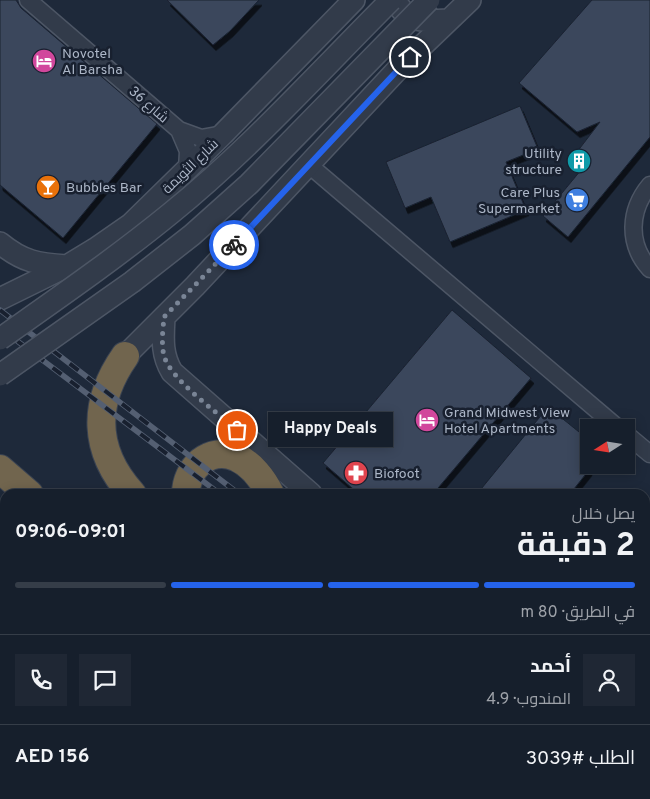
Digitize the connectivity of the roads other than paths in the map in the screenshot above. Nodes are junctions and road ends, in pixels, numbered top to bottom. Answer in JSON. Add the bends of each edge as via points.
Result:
{"nodes":[{"id":1,"x":28,"y":0,"type":"edge"},
{"id":2,"x":354,"y":0,"type":"edge"},
{"id":3,"x":391,"y":0,"type":"edge"},
{"id":4,"x":395,"y":0,"type":"edge"},
{"id":5,"x":430,"y":0,"type":"edge"},
{"id":6,"x":470,"y":0,"type":"edge"},
{"id":7,"x":339,"y":16,"type":"junction"},
{"id":8,"x":449,"y":20,"type":"junction"},
{"id":9,"x":399,"y":68,"type":"junction"},
{"id":10,"x":179,"y":130,"type":"junction"},
{"id":11,"x":223,"y":134,"type":"junction"},
{"id":12,"x":309,"y":165,"type":"junction"},
{"id":13,"x":187,"y":170,"type":"junction"},
{"id":14,"x":650,"y":185,"type":"edge"},
{"id":15,"x":0,"y":243,"type":"edge"},
{"id":16,"x":67,"y":266,"type":"junction"},
{"id":17,"x":650,"y":269,"type":"edge"},
{"id":18,"x":0,"y":298,"type":"edge"},
{"id":19,"x":164,"y":317,"type":"junction"},
{"id":20,"x":0,"y":338,"type":"edge"},
{"id":21,"x":125,"y":356,"type":"joint"},
{"id":22,"x":0,"y":375,"type":"edge"},
{"id":23,"x":607,"y":419,"type":"edge"},
{"id":24,"x":635,"y":442,"type":"edge"},
{"id":25,"x":650,"y":454,"type":"edge"},
{"id":26,"x":0,"y":469,"type":"edge"},
{"id":27,"x":23,"y":489,"type":"edge"},
{"id":28,"x":128,"y":489,"type":"edge"},
{"id":29,"x":186,"y":489,"type":"edge"},
{"id":30,"x":267,"y":489,"type":"edge"},
{"id":31,"x":305,"y":489,"type":"edge"}],
"edges":[{"from":1,"to":10,"type":"street","name":"شارع 36"},
{"from":2,"to":7,"type":"street","name":"شارع الثويمة"},
{"from":3,"to":20,"type":"street","bridge":true,"via":[[229,163],[113,260]]},
{"from":4,"to":8,"type":"street","via":[[401,10],[417,20]]},
{"from":5,"to":22,"type":"street","bridge":true,"via":[[256,177],[192,235],[132,282]]},
{"from":6,"to":8,"type":"street"},
{"from":7,"to":9,"type":"street","via":[[368,15],[388,23],[398,42]]},
{"from":7,"to":11,"type":"street","name":"شارع الثويمة"},
{"from":8,"to":9,"type":"street"},
{"from":9,"to":12,"type":"street"},
{"from":10,"to":11,"type":"street","name":"شارع 36","via":[[201,138]]},
{"from":10,"to":13,"type":"street","name":"شارع 36","via":[[188,151]]},
{"from":11,"to":13,"type":"street","name":"شارع الثويمة"},
{"from":12,"to":19,"type":"street"},
{"from":12,"to":23,"type":"street"},
{"from":13,"to":16,"type":"street","name":"شارع الثويمة","via":[[131,224]]},
{"from":14,"to":17,"type":"street","via":[[636,208],[633,233],[641,257]]},
{"from":15,"to":16,"type":"street","via":[[25,260]]},
{"from":16,"to":18,"type":"street","name":"شارع الثويمة"},
{"from":19,"to":21,"type":"street"},
{"from":19,"to":31,"type":"street","via":[[163,349],[172,372]]},
{"from":21,"to":28,"type":"highway","via":[[106,390],[101,429],[112,466]]},
{"from":24,"to":25,"type":"street"},
{"from":26,"to":27,"type":"highway"},
{"from":29,"to":30,"type":"highway","via":[[196,465],[215,454],[237,457],[246,463]]}]}
